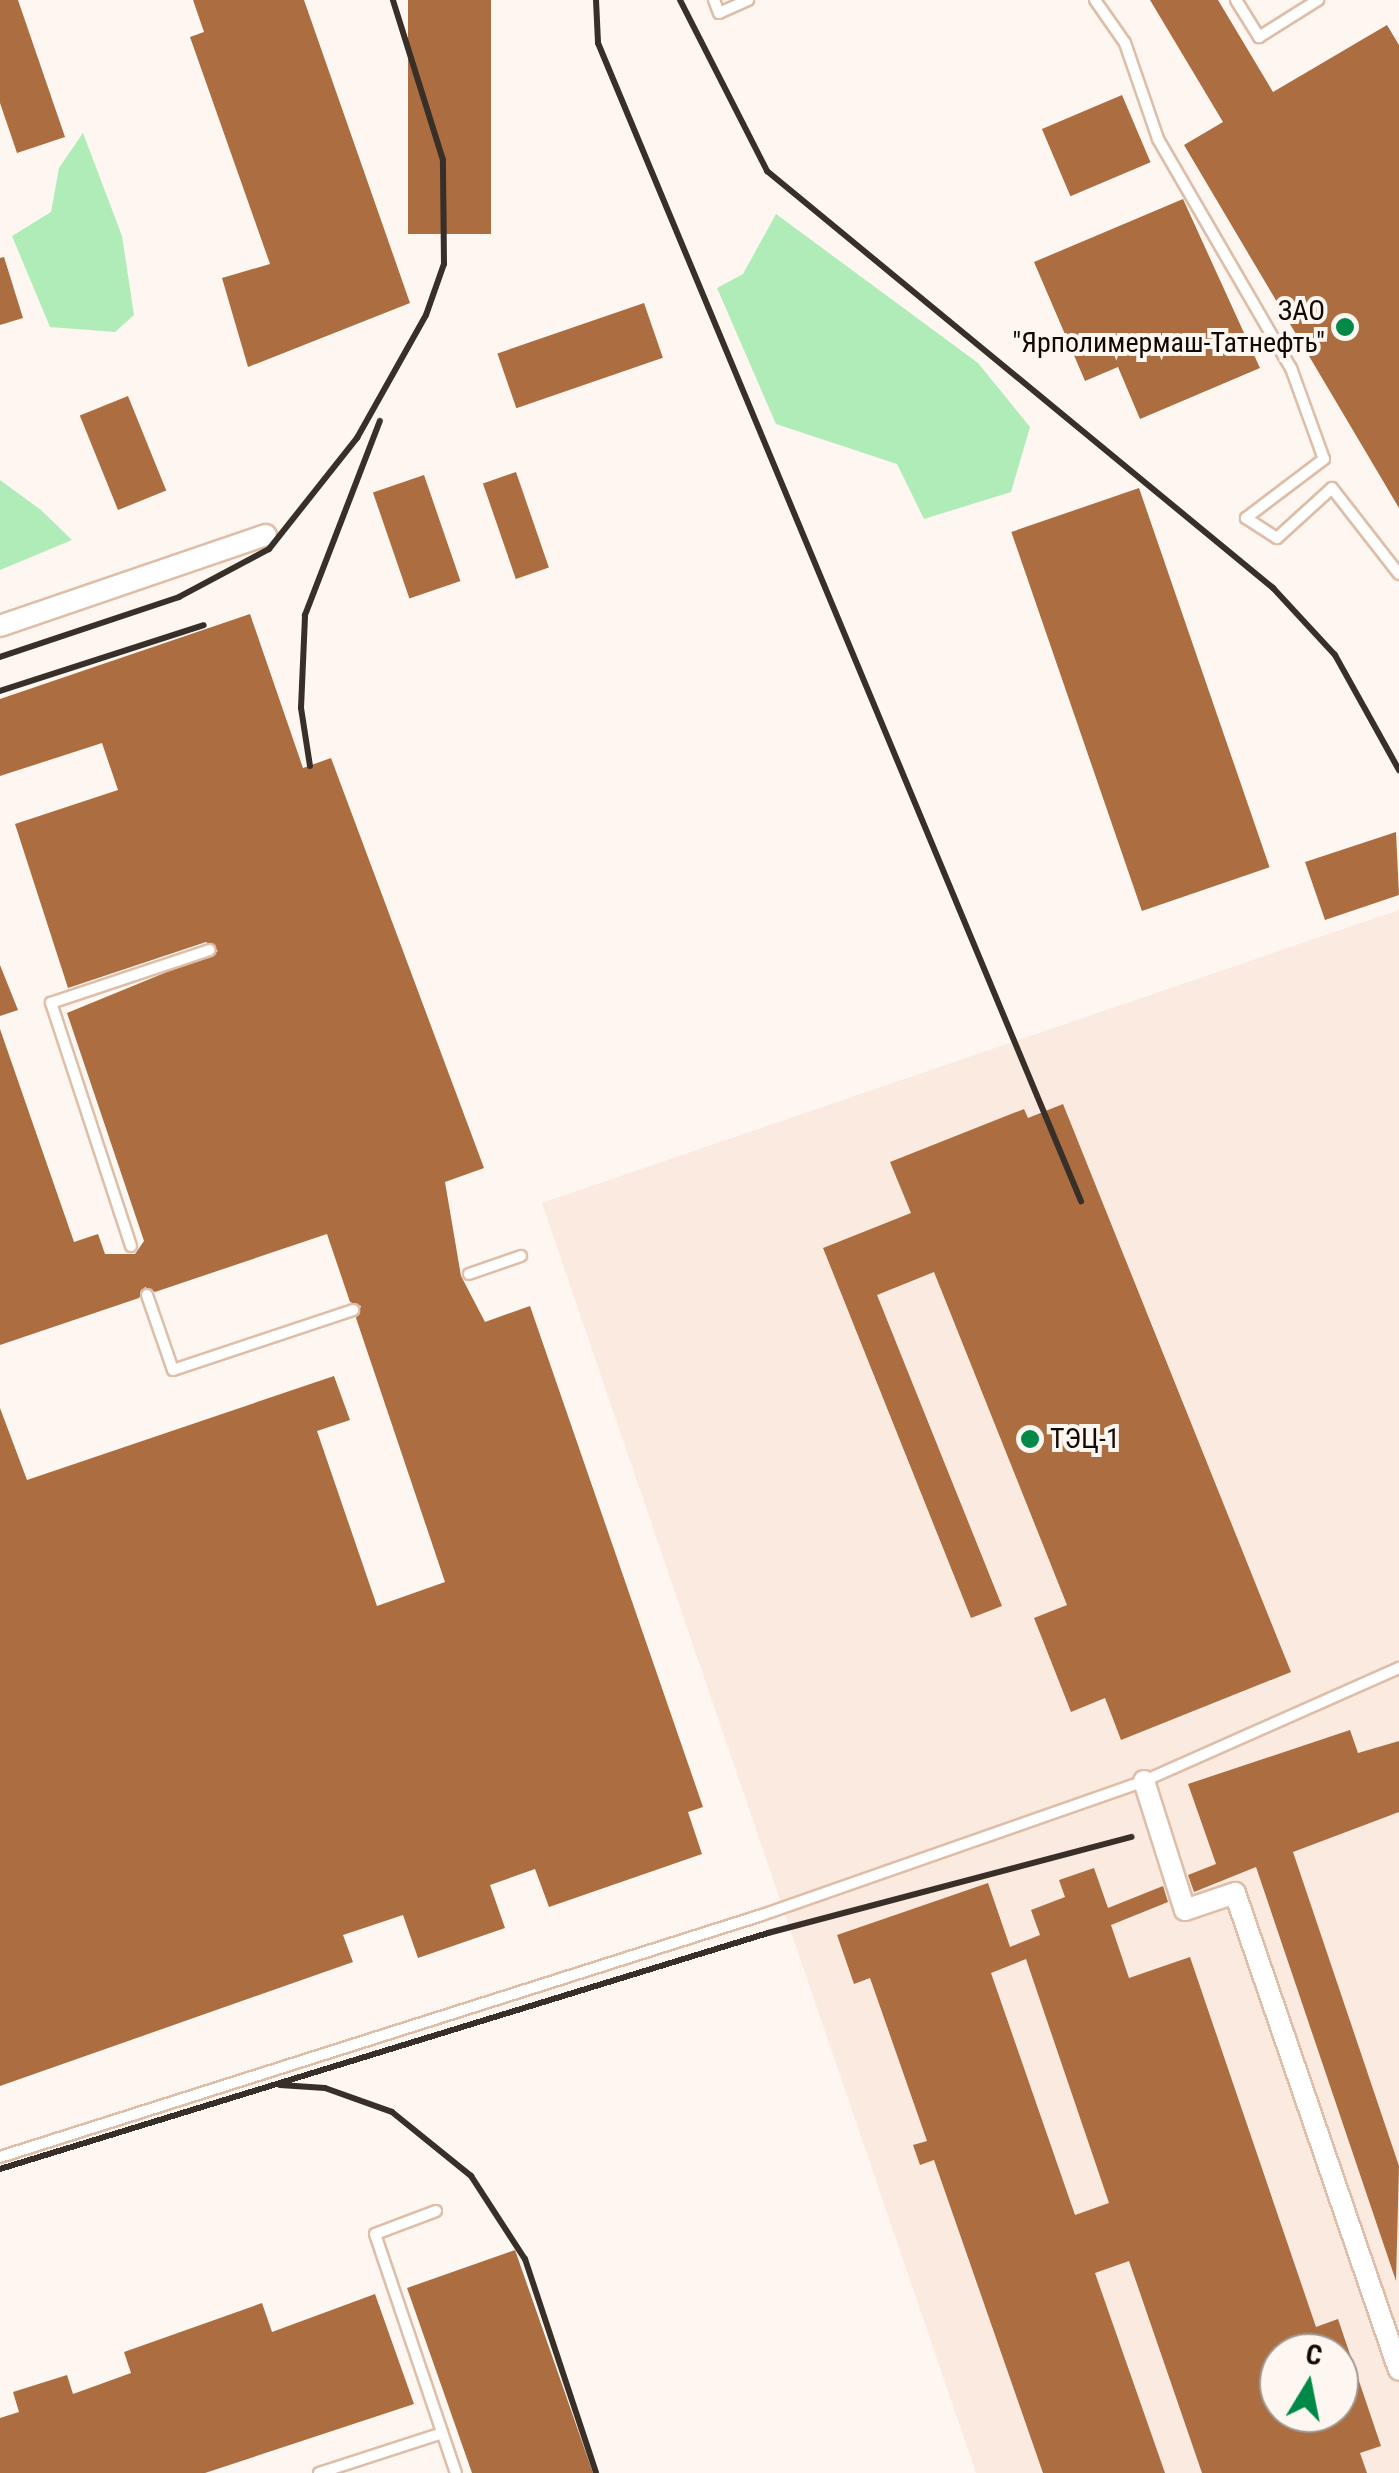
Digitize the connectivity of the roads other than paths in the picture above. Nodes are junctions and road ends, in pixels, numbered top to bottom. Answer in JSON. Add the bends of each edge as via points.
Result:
{"nodes":[{"id":1,"x":714,"y":0,"type":"edge"},
{"id":2,"x":748,"y":0,"type":"edge"},
{"id":3,"x":1094,"y":0,"type":"edge"},
{"id":4,"x":1236,"y":0,"type":"edge"},
{"id":5,"x":1318,"y":0,"type":"edge"},
{"id":6,"x":266,"y":535,"type":"dead end"},
{"id":7,"x":1399,"y":574,"type":"edge"},
{"id":8,"x":0,"y":626,"type":"edge"},
{"id":9,"x":209,"y":950,"type":"dead end"},
{"id":10,"x":130,"y":1246,"type":"dead end"},
{"id":11,"x":521,"y":1256,"type":"dead end"},
{"id":12,"x":468,"y":1274,"type":"dead end"},
{"id":13,"x":147,"y":1295,"type":"dead end"},
{"id":14,"x":353,"y":1310,"type":"dead end"},
{"id":15,"x":1399,"y":1668,"type":"edge"},
{"id":16,"x":1144,"y":1780,"type":"junction"},
{"id":17,"x":0,"y":2156,"type":"edge"},
{"id":18,"x":436,"y":2211,"type":"dead end"},
{"id":19,"x":1399,"y":2370,"type":"edge"},
{"id":20,"x":442,"y":2432,"type":"junction"},
{"id":21,"x":319,"y":2473,"type":"edge"},
{"id":22,"x":456,"y":2473,"type":"edge"}],
"edges":[{"from":1,"to":2,"type":"lane","via":[[720,13]]},
{"from":3,"to":7,"type":"lane","via":[[1125,44],[1158,139],[1292,368],[1324,459],[1246,518],[1276,538],[1332,488]]},
{"from":4,"to":5,"type":"lane","via":[[1259,37]]},
{"from":6,"to":8,"type":"street"},
{"from":9,"to":10,"type":"lane","via":[[51,1003]]},
{"from":11,"to":12,"type":"lane"},
{"from":13,"to":14,"type":"lane","via":[[173,1370]]},
{"from":15,"to":16,"type":"lane"},
{"from":16,"to":17,"type":"lane","via":[[762,1915]]},
{"from":16,"to":19,"type":"street","via":[[1185,1910],[1235,1893]]},
{"from":18,"to":20,"type":"lane","via":[[375,2234]]},
{"from":20,"to":21,"type":"lane"},
{"from":20,"to":22,"type":"lane"}]}
